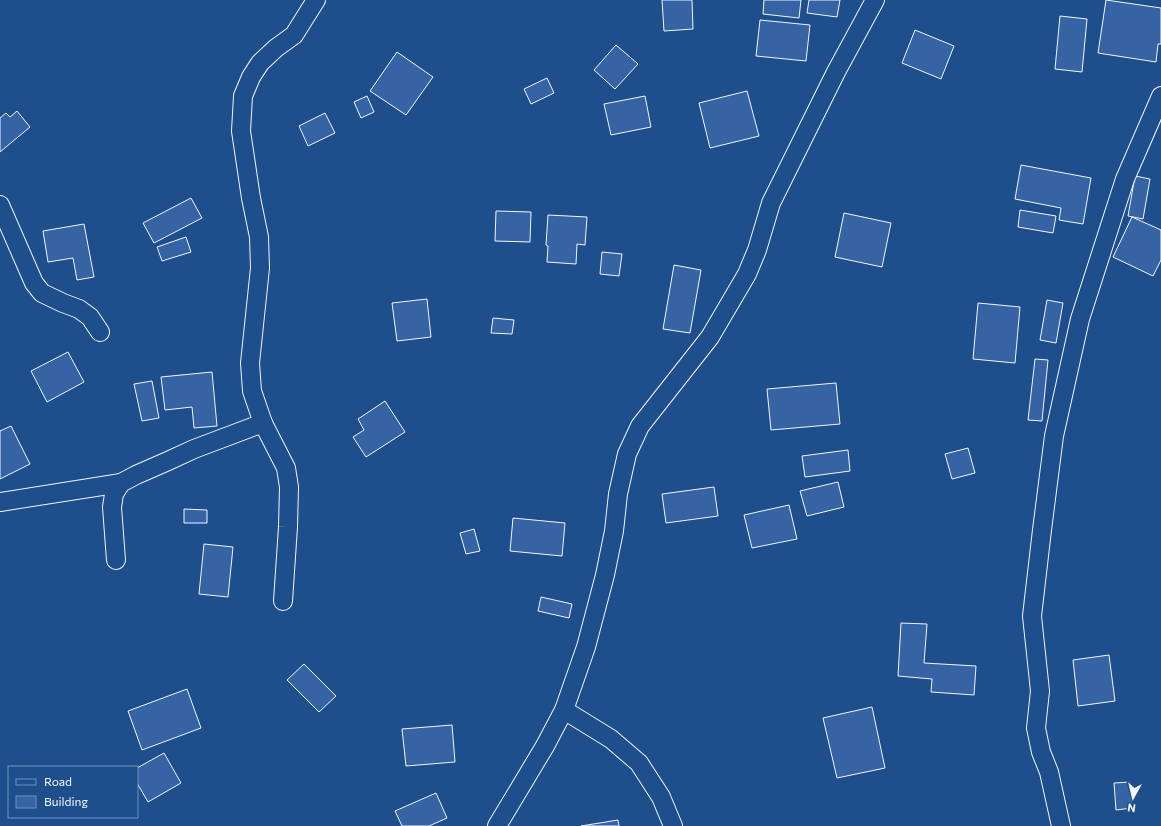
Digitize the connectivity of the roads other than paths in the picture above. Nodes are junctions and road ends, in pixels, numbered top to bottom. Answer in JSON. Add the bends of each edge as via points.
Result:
{"nodes":[{"id":1,"x":316,"y":0,"type":"edge"},
{"id":2,"x":875,"y":0,"type":"edge"},
{"id":3,"x":1161,"y":96,"type":"edge"},
{"id":4,"x":0,"y":205,"type":"edge"},
{"id":5,"x":100,"y":332,"type":"dead end"},
{"id":6,"x":263,"y":423,"type":"junction"},
{"id":7,"x":121,"y":483,"type":"junction"},
{"id":8,"x":0,"y":502,"type":"edge"},
{"id":9,"x":116,"y":560,"type":"dead end"},
{"id":10,"x":283,"y":601,"type":"dead end"},
{"id":11,"x":564,"y":710,"type":"junction"},
{"id":12,"x":497,"y":826,"type":"edge"},
{"id":13,"x":674,"y":826,"type":"edge"},
{"id":14,"x":1061,"y":826,"type":"edge"}],
"edges":[{"from":1,"to":6,"type":"street","via":[[294,35],[260,63],[243,96],[241,131],[259,237],[260,268],[250,363],[252,391]]},
{"from":2,"to":11,"type":"street","via":[[771,203],[747,274],[710,337],[640,426],[628,454],[618,494],[605,575],[586,647]]},
{"from":3,"to":14,"type":"street","via":[[1125,179],[1083,312],[1054,436],[1032,616],[1040,691],[1036,728],[1041,752],[1050,772]]},
{"from":4,"to":5,"type":"street","via":[[34,283],[42,293],[79,309],[90,317]]},
{"from":6,"to":7,"type":"street","via":[[194,449]]},
{"from":6,"to":10,"type":"street","via":[[286,468],[289,487]]},
{"from":7,"to":8,"type":"street"},
{"from":7,"to":9,"type":"street","via":[[114,494],[112,507]]},
{"from":11,"to":12,"type":"street"},
{"from":11,"to":13,"type":"street","via":[[611,739],[639,763],[661,797]]}]}
